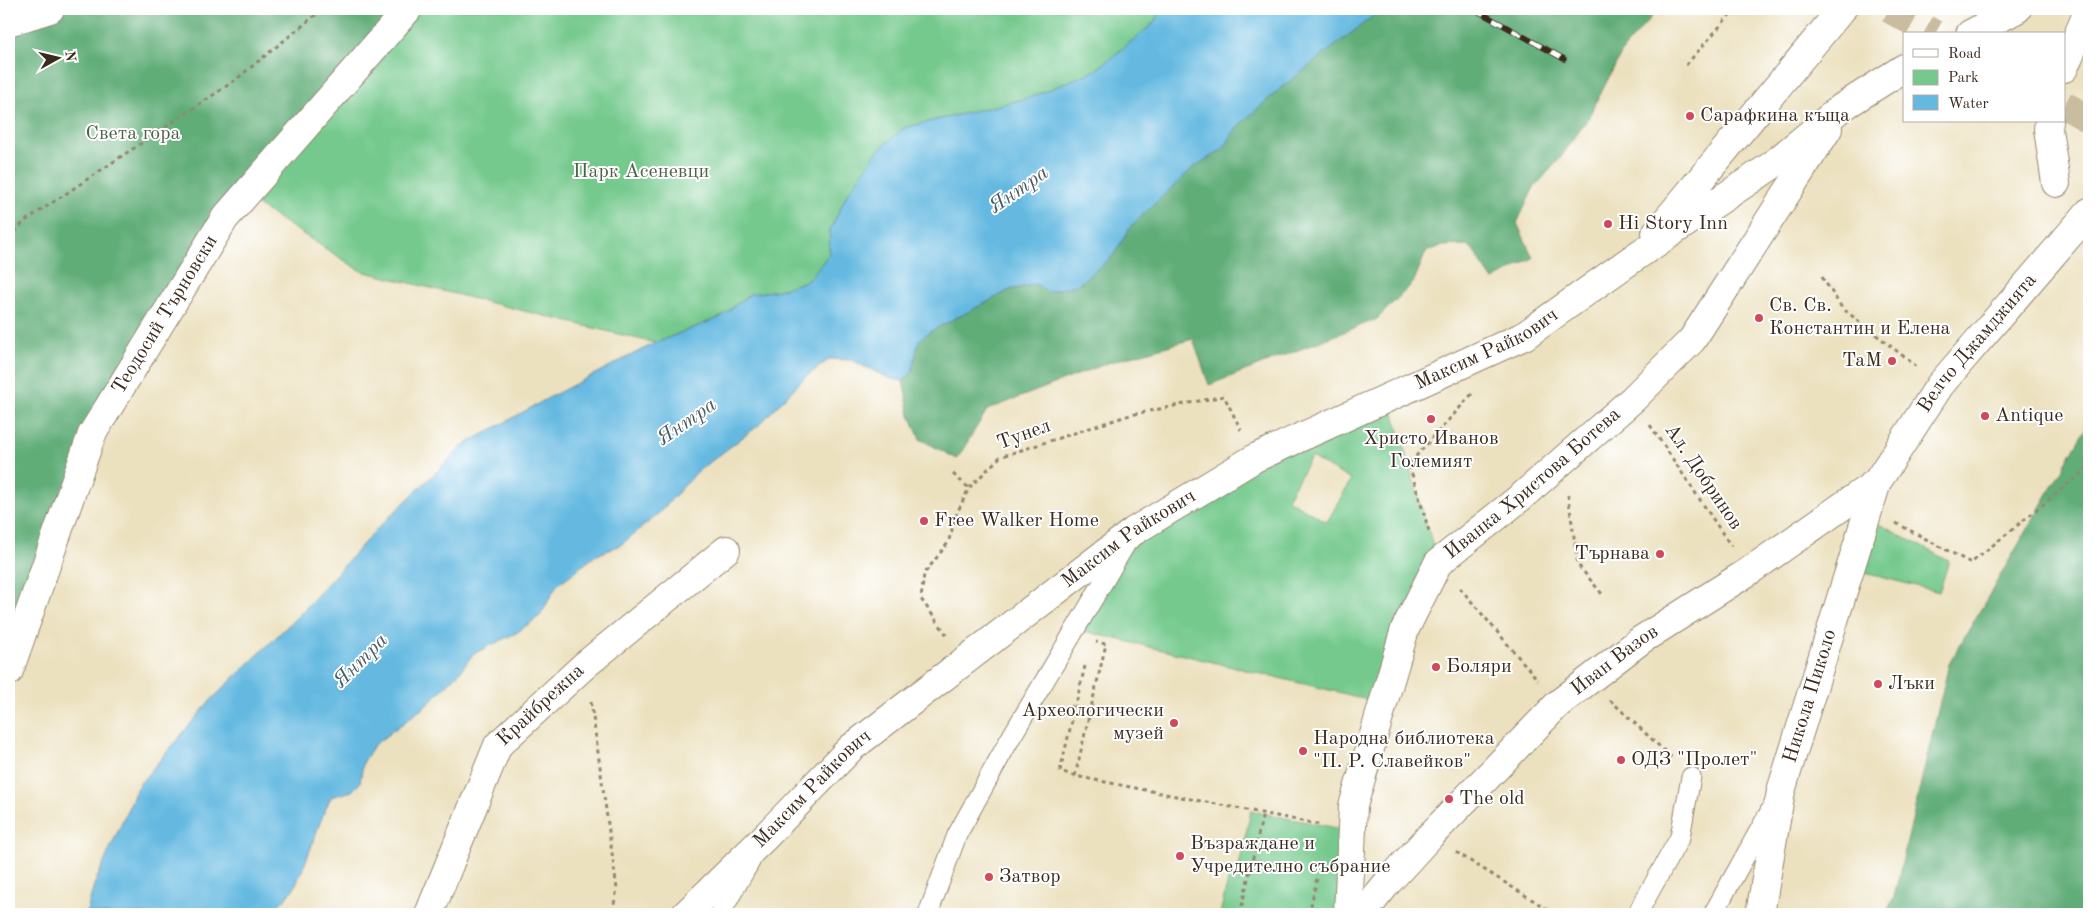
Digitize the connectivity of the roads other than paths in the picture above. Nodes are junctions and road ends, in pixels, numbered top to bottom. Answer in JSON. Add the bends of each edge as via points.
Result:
{"nodes":[{"id":1,"x":50,"y":9,"type":"edge"},
{"id":2,"x":408,"y":9,"type":"edge"},
{"id":3,"x":1842,"y":9,"type":"edge"},
{"id":4,"x":2018,"y":9,"type":"edge"},
{"id":5,"x":2089,"y":9,"type":"edge"},
{"id":6,"x":9,"y":22,"type":"edge"},
{"id":7,"x":1974,"y":32,"type":"edge"},
{"id":8,"x":2066,"y":63,"type":"edge"},
{"id":9,"x":1903,"y":69,"type":"edge"},
{"id":10,"x":1841,"y":108,"type":"junction"},
{"id":11,"x":2049,"y":122,"type":"edge"},
{"id":12,"x":2056,"y":183,"type":"dead end"},
{"id":13,"x":2089,"y":212,"type":"edge"},
{"id":14,"x":1635,"y":257,"type":"junction"},
{"id":15,"x":1877,"y":482,"type":"junction"},
{"id":16,"x":1134,"y":531,"type":"junction"},
{"id":17,"x":726,"y":550,"type":"dead end"},
{"id":18,"x":9,"y":671,"type":"edge"},
{"id":19,"x":1691,"y":777,"type":"road end"},
{"id":20,"x":1781,"y":791,"type":"junction"},
{"id":21,"x":763,"y":840,"type":"junction"},
{"id":22,"x":429,"y":914,"type":"edge"},
{"id":23,"x":686,"y":914,"type":"edge"},
{"id":24,"x":720,"y":914,"type":"edge"},
{"id":25,"x":928,"y":914,"type":"edge"},
{"id":26,"x":1348,"y":914,"type":"edge"},
{"id":27,"x":1362,"y":914,"type":"edge"},
{"id":28,"x":1637,"y":914,"type":"edge"},
{"id":29,"x":1713,"y":914,"type":"edge"},
{"id":30,"x":1760,"y":914,"type":"edge"}],
"edges":[{"from":1,"to":6,"type":"street"},
{"from":2,"to":18,"type":"street","name":"Теодосий Търновски","via":[[224,218],[92,434]]},
{"from":3,"to":14,"type":"street"},
{"from":4,"to":7,"type":"street"},
{"from":5,"to":8,"type":"street"},
{"from":9,"to":10,"type":"street"},
{"from":10,"to":14,"type":"street","via":[[1771,166]]},
{"from":10,"to":26,"type":"street","name":"Иванка Христова Ботева","via":[[1692,340],[1633,399],[1521,498],[1438,563],[1404,629],[1353,806]]},
{"from":11,"to":12,"type":"street"},
{"from":13,"to":15,"type":"street","name":"Велчо Джамджията","via":[[1940,385]]},
{"from":14,"to":16,"type":"street","name":"Максим Райкович","via":[[1524,336],[1255,458]]},
{"from":15,"to":20,"type":"street","name":"Никола Пиколо"},
{"from":15,"to":27,"type":"street","name":"Иван Вазов","via":[[1748,572],[1641,640],[1558,704],[1430,836]]},
{"from":16,"to":21,"type":"street","name":"Максим Райкович","via":[[851,748]]},
{"from":16,"to":25,"type":"lane","via":[[1010,739],[957,836]]},
{"from":17,"to":22,"type":"street","name":"Крайбрежна","via":[[586,665],[498,745]]},
{"from":19,"to":28,"type":"lane","via":[[1680,837]]},
{"from":20,"to":29,"type":"lane"},
{"from":20,"to":30,"type":"street","name":"Никола Пиколо"},
{"from":21,"to":23,"type":"street","name":"Максим Райкович"},
{"from":21,"to":24,"type":"lane"}]}
